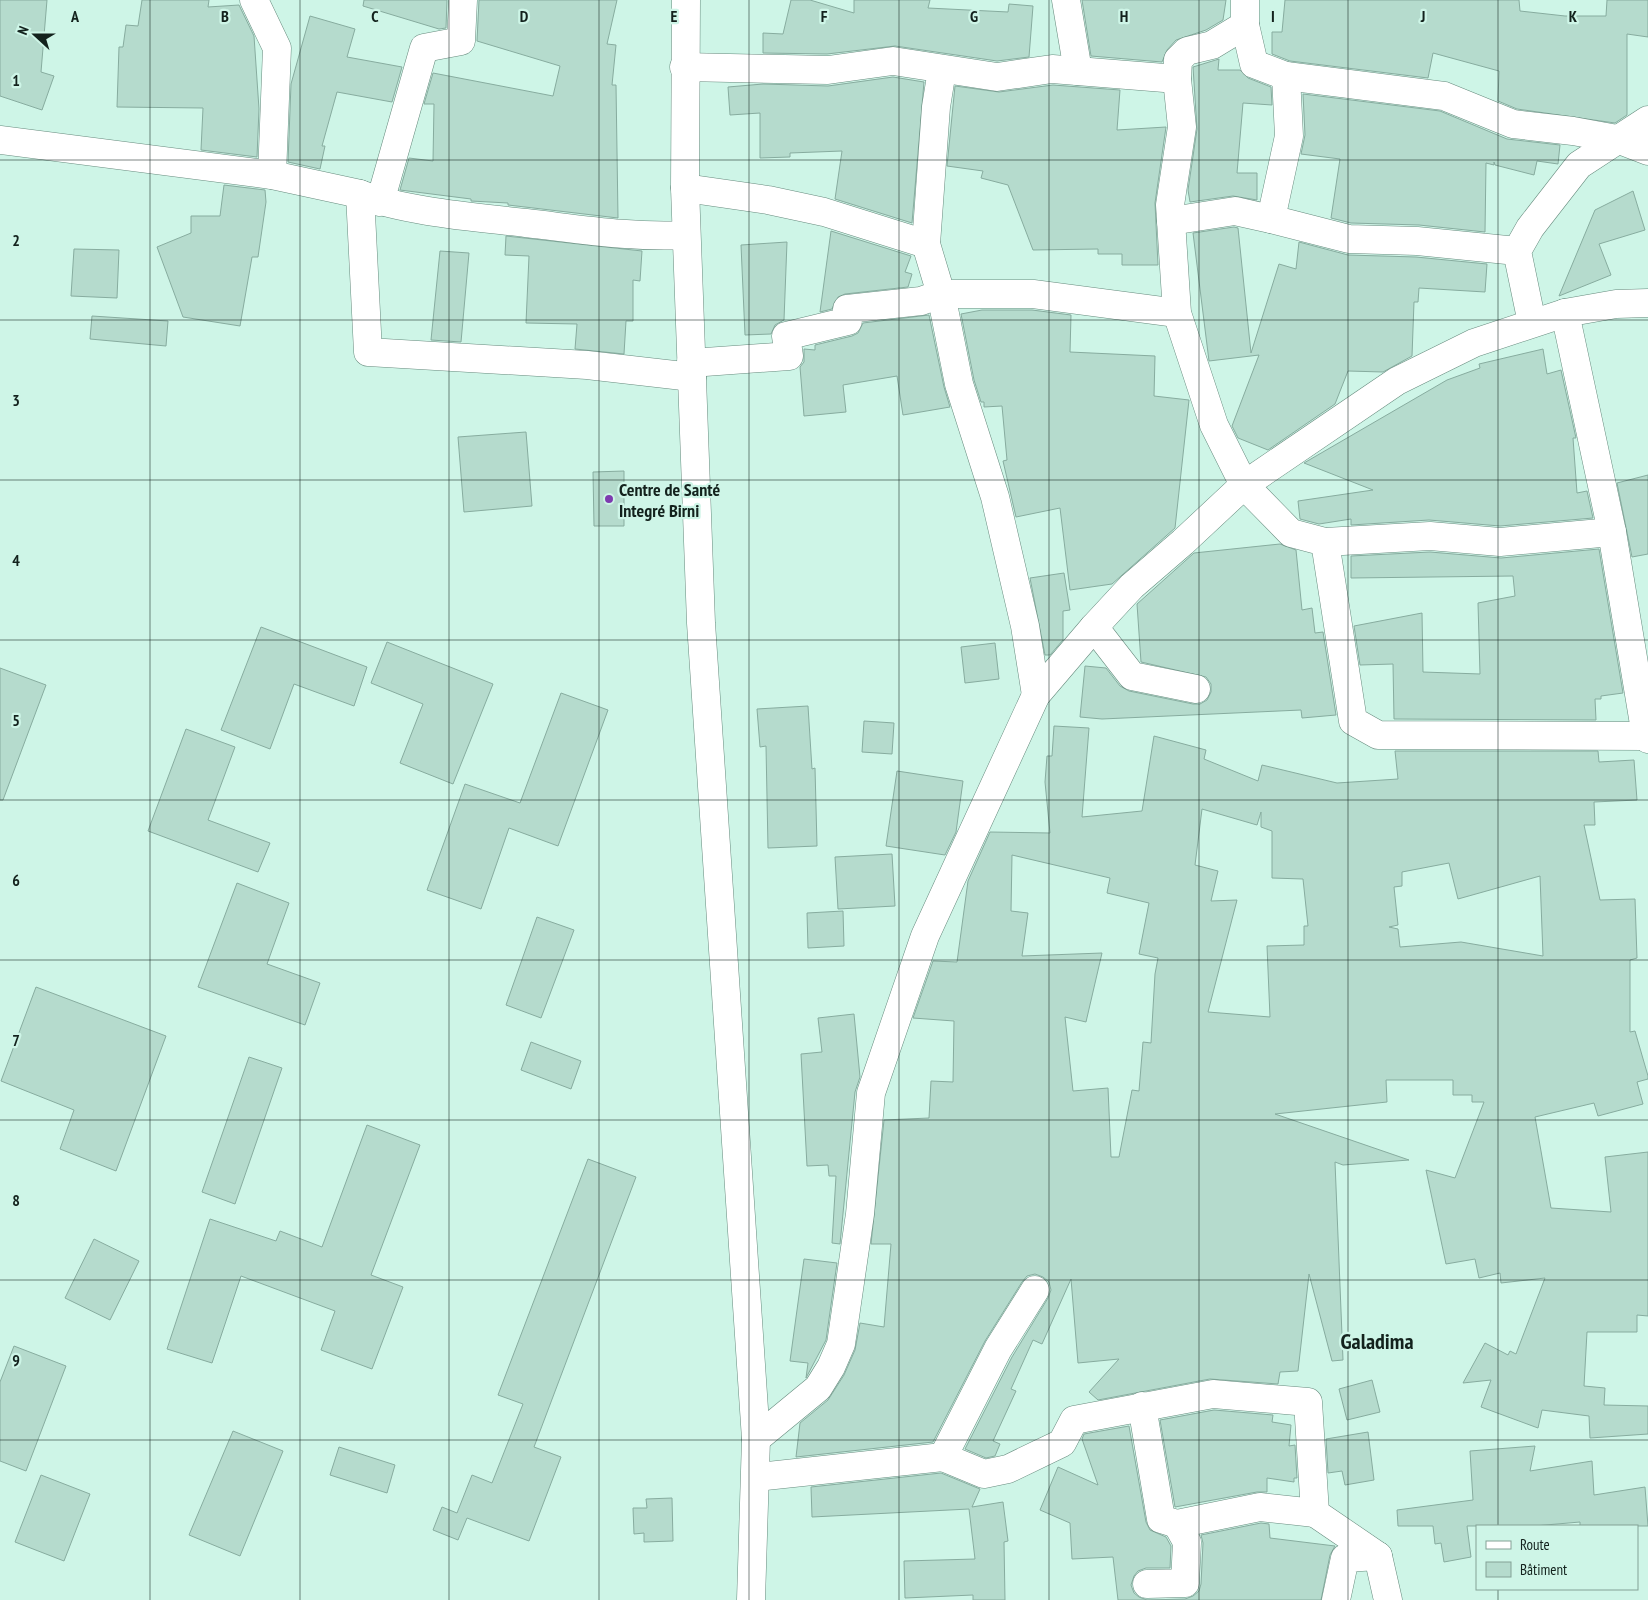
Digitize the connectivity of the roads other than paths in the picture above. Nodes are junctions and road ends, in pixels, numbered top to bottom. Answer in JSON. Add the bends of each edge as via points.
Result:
{"nodes":[{"id":1,"x":254,"y":0,"type":"edge"},
{"id":2,"x":464,"y":0,"type":"edge"},
{"id":3,"x":686,"y":0,"type":"edge"},
{"id":4,"x":1066,"y":0,"type":"edge"},
{"id":5,"x":1245,"y":12,"type":"edge"},
{"id":6,"x":684,"y":67,"type":"junction"},
{"id":7,"x":942,"y":70,"type":"junction"},
{"id":8,"x":1078,"y":71,"type":"junction"},
{"id":9,"x":1286,"y":76,"type":"junction"},
{"id":10,"x":1177,"y":79,"type":"junction"},
{"id":11,"x":1648,"y":120,"type":"edge"},
{"id":12,"x":1617,"y":139,"type":"junction"},
{"id":13,"x":0,"y":140,"type":"edge"},
{"id":14,"x":1648,"y":151,"type":"edge"},
{"id":15,"x":272,"y":175,"type":"junction"},
{"id":16,"x":685,"y":188,"type":"junction"},
{"id":17,"x":370,"y":198,"type":"junction"},
{"id":18,"x":1272,"y":219,"type":"junction"},
{"id":19,"x":1171,"y":222,"type":"junction"},
{"id":20,"x":686,"y":235,"type":"junction"},
{"id":21,"x":926,"y":244,"type":"junction"},
{"id":22,"x":1517,"y":251,"type":"junction"},
{"id":23,"x":941,"y":294,"type":"junction"},
{"id":24,"x":1648,"y":303,"type":"edge"},
{"id":25,"x":1565,"y":312,"type":"junction"},
{"id":26,"x":1177,"y":313,"type":"junction"},
{"id":27,"x":1532,"y":323,"type":"junction"},
{"id":28,"x":691,"y":370,"type":"junction"},
{"id":29,"x":1244,"y":484,"type":"junction"},
{"id":30,"x":1612,"y":532,"type":"junction"},
{"id":31,"x":1326,"y":542,"type":"junction"},
{"id":32,"x":1094,"y":626,"type":"junction"},
{"id":33,"x":1196,"y":689,"type":"dead end"},
{"id":34,"x":1036,"y":695,"type":"junction"},
{"id":35,"x":1647,"y":738,"type":"edge"},
{"id":36,"x":1036,"y":1290,"type":"dead end"},
{"id":37,"x":1142,"y":1406,"type":"junction"},
{"id":38,"x":756,"y":1439,"type":"junction"},
{"id":39,"x":943,"y":1456,"type":"junction"},
{"id":40,"x":757,"y":1477,"type":"junction"},
{"id":41,"x":1314,"y":1513,"type":"junction"},
{"id":42,"x":1177,"y":1524,"type":"junction"},
{"id":43,"x":1378,"y":1556,"type":"junction"},
{"id":44,"x":1147,"y":1584,"type":"dead end"},
{"id":45,"x":751,"y":1600,"type":"edge"},
{"id":46,"x":1336,"y":1600,"type":"edge"},
{"id":47,"x":1388,"y":1600,"type":"edge"}],
"edges":[{"from":1,"to":15,"type":"street","via":[[277,48]]},
{"from":2,"to":17,"type":"street","via":[[461,41],[424,48]]},
{"from":3,"to":6,"type":"street"},
{"from":4,"to":8,"type":"street"},
{"from":5,"to":9,"type":"street","via":[[1254,64]]},
{"from":5,"to":10,"type":"street","via":[[1212,45],[1187,51],[1178,60]]},
{"from":6,"to":7,"type":"street","via":[[828,70],[893,61]]},
{"from":6,"to":16,"type":"street"},
{"from":7,"to":8,"type":"street","via":[[997,76],[1052,69]]},
{"from":7,"to":21,"type":"street","via":[[936,107]]},
{"from":8,"to":10,"type":"street"},
{"from":9,"to":12,"type":"street","via":[[1444,96],[1513,124]]},
{"from":9,"to":18,"type":"street","via":[[1289,136]]},
{"from":10,"to":19,"type":"street","via":[[1182,127],[1170,205]]},
{"from":11,"to":12,"type":"street"},
{"from":12,"to":14,"type":"street"},
{"from":12,"to":22,"type":"street","via":[[1580,166],[1530,228]]},
{"from":13,"to":15,"type":"street"},
{"from":15,"to":17,"type":"street"},
{"from":16,"to":20,"type":"street"},
{"from":16,"to":21,"type":"street","via":[[824,212]]},
{"from":17,"to":20,"type":"street","via":[[485,218],[650,237]]},
{"from":17,"to":28,"type":"street","via":[[368,352]]},
{"from":18,"to":19,"type":"street","via":[[1235,211]]},
{"from":18,"to":22,"type":"street","via":[[1349,239],[1417,241]]},
{"from":19,"to":26,"type":"street"},
{"from":20,"to":28,"type":"street"},
{"from":21,"to":23,"type":"street"},
{"from":22,"to":27,"type":"street"},
{"from":23,"to":26,"type":"street","via":[[1033,294]]},
{"from":23,"to":28,"type":"street","via":[[921,301],[847,309],[848,321],[786,336],[789,356]]},
{"from":23,"to":34,"type":"street","via":[[958,384],[995,498],[1025,626]]},
{"from":24,"to":25,"type":"street"},
{"from":25,"to":27,"type":"street"},
{"from":25,"to":30,"type":"street"},
{"from":26,"to":29,"type":"street","via":[[1214,425]]},
{"from":27,"to":29,"type":"street","via":[[1474,343],[1397,381]]},
{"from":28,"to":38,"type":"street","via":[[701,623]]},
{"from":29,"to":31,"type":"street","via":[[1292,533]]},
{"from":29,"to":32,"type":"street","via":[[1132,586]]},
{"from":30,"to":31,"type":"street","via":[[1500,542],[1430,536]]},
{"from":30,"to":35,"type":"street"},
{"from":31,"to":35,"type":"street","via":[[1353,721],[1378,735]]},
{"from":32,"to":33,"type":"street","via":[[1132,676]]},
{"from":32,"to":34,"type":"street"},
{"from":34,"to":38,"type":"street","via":[[925,936],[871,1094],[860,1214],[841,1344],[818,1388]]},
{"from":36,"to":39,"type":"street","via":[[998,1349]]},
{"from":37,"to":39,"type":"street","via":[[1074,1420],[1062,1443],[1008,1469],[984,1474]]},
{"from":37,"to":41,"type":"street","via":[[1213,1394],[1308,1402]]},
{"from":37,"to":42,"type":"street","via":[[1161,1519]]},
{"from":38,"to":40,"type":"street"},
{"from":39,"to":40,"type":"street"},
{"from":40,"to":45,"type":"street"},
{"from":41,"to":42,"type":"street","via":[[1260,1507]]},
{"from":41,"to":43,"type":"street"},
{"from":42,"to":44,"type":"street","via":[[1187,1542],[1185,1583]]},
{"from":43,"to":46,"type":"street","via":[[1345,1558]]},
{"from":43,"to":47,"type":"street"}]}
